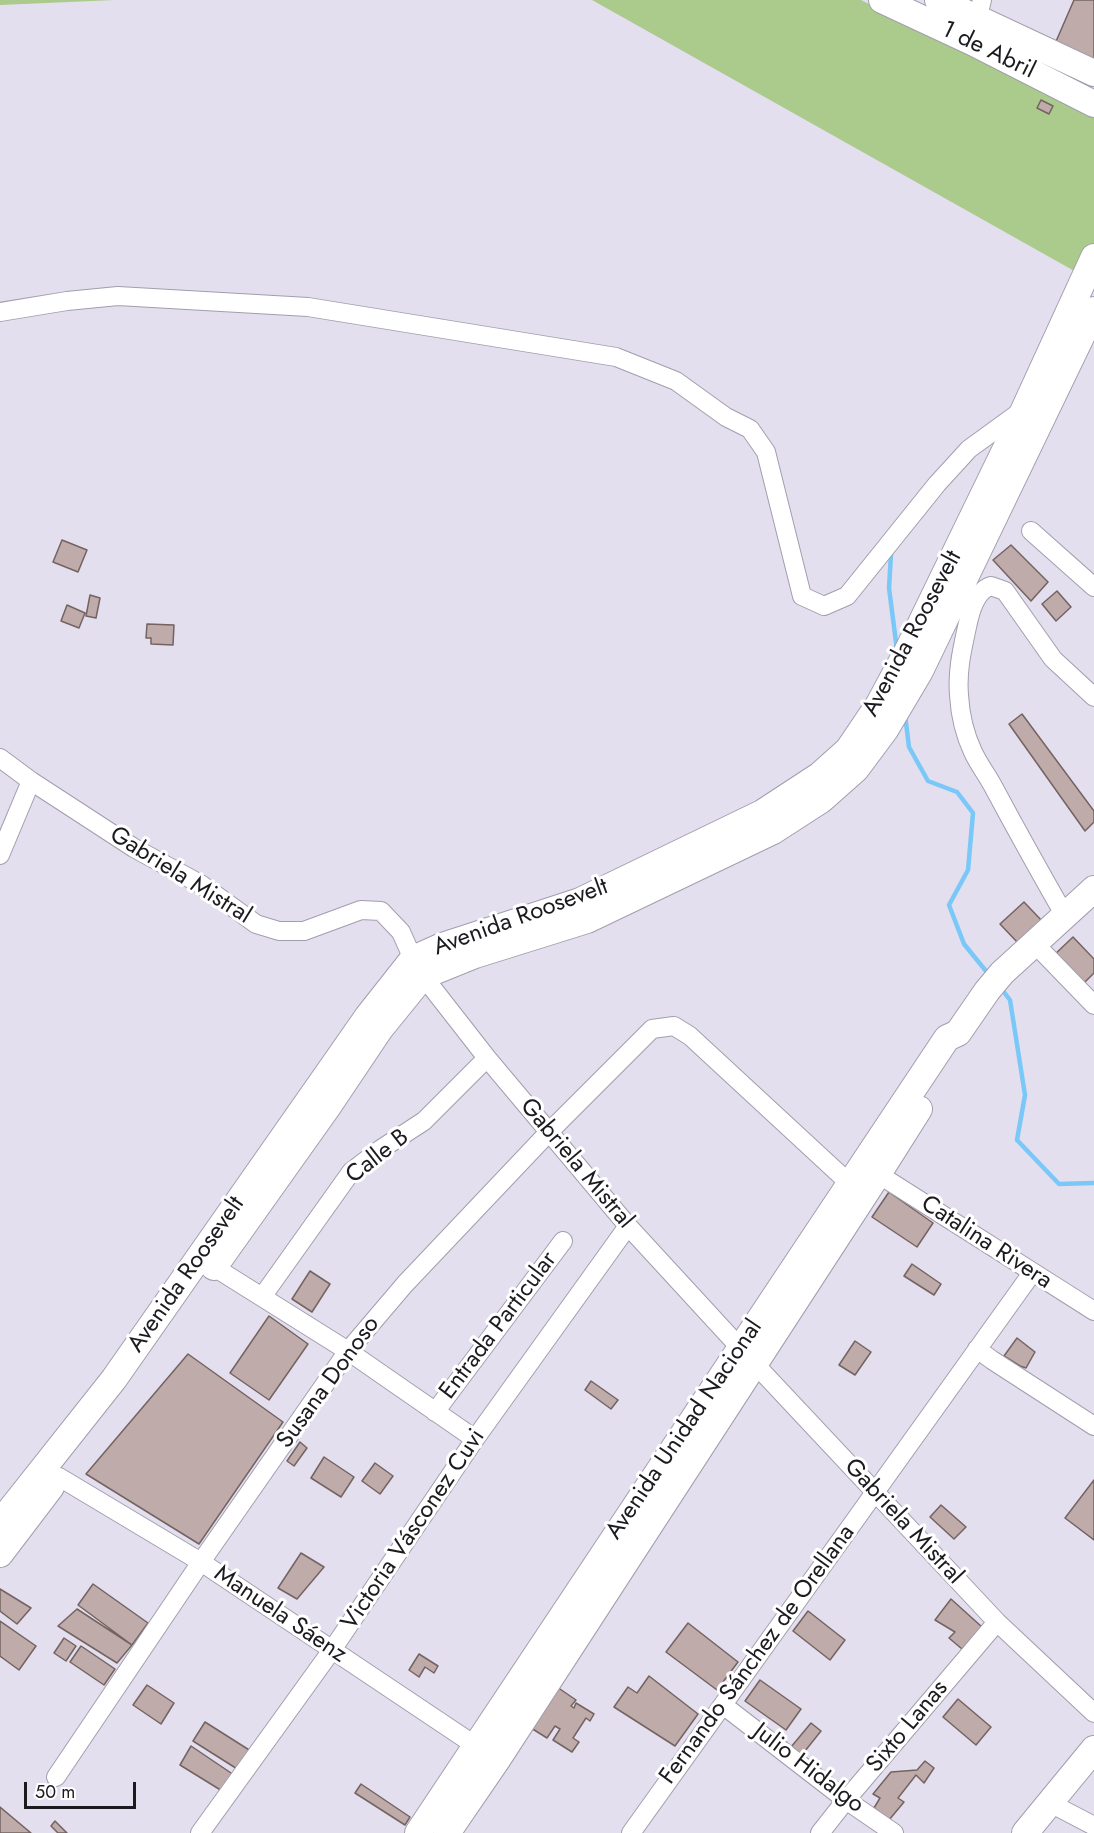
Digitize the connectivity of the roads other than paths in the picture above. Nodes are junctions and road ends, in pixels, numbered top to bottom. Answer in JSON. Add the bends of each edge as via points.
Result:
{"nodes":[{"id":1,"x":882,"y":0,"type":"edge"},
{"id":2,"x":938,"y":0,"type":"edge"},
{"id":3,"x":977,"y":20,"type":"edge"},
{"id":4,"x":1094,"y":73,"type":"edge"},
{"id":5,"x":1094,"y":104,"type":"edge"},
{"id":6,"x":1094,"y":257,"type":"edge"},
{"id":7,"x":1094,"y":310,"type":"edge"},
{"id":8,"x":0,"y":312,"type":"edge"},
{"id":9,"x":1026,"y":408,"type":"junction"},
{"id":10,"x":1021,"y":440,"type":"junction"},
{"id":11,"x":1031,"y":531,"type":"dead end"},
{"id":12,"x":1094,"y":587,"type":"edge"},
{"id":13,"x":914,"y":660,"type":"junction"},
{"id":14,"x":1094,"y":697,"type":"edge"},
{"id":15,"x":0,"y":758,"type":"edge"},
{"id":16,"x":31,"y":781,"type":"junction"},
{"id":17,"x":0,"y":855,"type":"edge"},
{"id":18,"x":1094,"y":889,"type":"edge"},
{"id":19,"x":1065,"y":916,"type":"junction"},
{"id":20,"x":1028,"y":950,"type":"junction"},
{"id":21,"x":418,"y":968,"type":"junction"},
{"id":22,"x":1094,"y":1005,"type":"edge"},
{"id":23,"x":958,"y":1033,"type":"junction"},
{"id":24,"x":487,"y":1058,"type":"junction"},
{"id":25,"x":549,"y":1132,"type":"junction"},
{"id":26,"x":878,"y":1174,"type":"junction"},
{"id":27,"x":849,"y":1183,"type":"junction"},
{"id":28,"x":628,"y":1226,"type":"junction"},
{"id":29,"x":563,"y":1240,"type":"dead end"},
{"id":30,"x":214,"y":1267,"type":"junction"},
{"id":31,"x":1032,"y":1273,"type":"junction"},
{"id":32,"x":262,"y":1297,"type":"junction"},
{"id":33,"x":1094,"y":1311,"type":"edge"},
{"id":34,"x":977,"y":1348,"type":"junction"},
{"id":35,"x":348,"y":1351,"type":"junction"},
{"id":36,"x":747,"y":1356,"type":"junction"},
{"id":37,"x":435,"y":1412,"type":"junction"},
{"id":38,"x":1094,"y":1426,"type":"edge"},
{"id":39,"x":476,"y":1439,"type":"junction"},
{"id":40,"x":58,"y":1477,"type":"junction"},
{"id":41,"x":875,"y":1492,"type":"junction"},
{"id":42,"x":0,"y":1523,"type":"edge"},
{"id":43,"x":0,"y":1554,"type":"edge"},
{"id":44,"x":201,"y":1562,"type":"junction"},
{"id":45,"x":997,"y":1622,"type":"junction"},
{"id":46,"x":332,"y":1650,"type":"junction"},
{"id":47,"x":723,"y":1704,"type":"junction"},
{"id":48,"x":1094,"y":1713,"type":"edge"},
{"id":49,"x":476,"y":1746,"type":"junction"},
{"id":50,"x":1094,"y":1749,"type":"edge"},
{"id":51,"x":497,"y":1760,"type":"junction"},
{"id":52,"x":56,"y":1777,"type":"dead end"},
{"id":53,"x":846,"y":1800,"type":"junction"},
{"id":54,"x":1050,"y":1803,"type":"junction"},
{"id":55,"x":1094,"y":1826,"type":"edge"},
{"id":56,"x":200,"y":1833,"type":"edge"},
{"id":57,"x":418,"y":1833,"type":"edge"},
{"id":58,"x":447,"y":1833,"type":"edge"},
{"id":59,"x":630,"y":1833,"type":"edge"},
{"id":60,"x":820,"y":1833,"type":"edge"},
{"id":61,"x":894,"y":1833,"type":"edge"},
{"id":62,"x":1025,"y":1833,"type":"edge"}],
"edges":[{"from":1,"to":3,"type":"street","name":"1 de Abril"},
{"from":2,"to":3,"type":"street","name":"1 de Abril"},
{"from":3,"to":4,"type":"street","name":"1 de Abril"},
{"from":3,"to":5,"type":"street","name":"1 de Abril"},
{"from":6,"to":9,"type":"street","name":"Avenida Roosevelt"},
{"from":7,"to":10,"type":"street","name":"Avenida Roosevelt"},
{"from":8,"to":9,"type":"street","via":[[118,296],[308,307],[616,357],[676,381],[750,429],[766,452],[802,596],[824,606],[847,596],[969,449]]},
{"from":9,"to":10,"type":"street","name":"Avenida Roosevelt"},
{"from":10,"to":13,"type":"street","name":"Avenida Roosevelt"},
{"from":11,"to":12,"type":"street"},
{"from":13,"to":21,"type":"street","name":"Avenida Roosevelt","via":[[848,750],[820,775],[762,813],[580,901],[442,946]]},
{"from":13,"to":21,"type":"street","name":"Avenida Roosevelt","via":[[885,730],[856,769],[821,800],[773,831],[587,920],[475,955]]},
{"from":14,"to":19,"type":"street","via":[[1053,659],[1005,591],[997,586],[982,590],[968,622],[959,664],[965,729],[973,752]]},
{"from":15,"to":16,"type":"street","name":"Gabriela Mistral"},
{"from":16,"to":17,"type":"street"},
{"from":16,"to":21,"type":"street","name":"Gabriela Mistral","via":[[134,848],[202,885],[256,924],[279,931],[304,931],[361,910],[381,911],[401,932]]},
{"from":18,"to":19,"type":"street","name":"Avenida Unidad Nacional"},
{"from":19,"to":20,"type":"street","name":"Avenida Unidad Nacional"},
{"from":20,"to":22,"type":"street"},
{"from":20,"to":23,"type":"street","name":"Avenida Unidad Nacional","via":[[987,991]]},
{"from":21,"to":24,"type":"street","name":"Gabriela Mistral"},
{"from":21,"to":30,"type":"street","name":"Avenida Roosevelt","via":[[381,1029]]},
{"from":21,"to":42,"type":"street","name":"Avenida Roosevelt","via":[[350,1041],[114,1379]]},
{"from":23,"to":26,"type":"street","name":"Avenida Unidad Nacional","via":[[958,1044]]},
{"from":23,"to":27,"type":"street","name":"Avenida Unidad Nacional","via":[[947,1038]]},
{"from":24,"to":25,"type":"street","name":"Gabriela Mistral"},
{"from":24,"to":32,"type":"street","name":"Calle B","via":[[424,1121],[351,1172]]},
{"from":25,"to":27,"type":"street","name":"Susana Donoso","via":[[652,1029],[674,1026],[690,1036]]},
{"from":25,"to":28,"type":"street","name":"Gabriela Mistral"},
{"from":25,"to":35,"type":"street","name":"Susana Donoso","via":[[405,1284]]},
{"from":26,"to":31,"type":"street","name":"Catalina Rivera"},
{"from":26,"to":36,"type":"street","name":"Avenida Unidad Nacional"},
{"from":27,"to":36,"type":"street","name":"Avenida Unidad Nacional"},
{"from":28,"to":36,"type":"street","name":"Gabriela Mistral"},
{"from":28,"to":39,"type":"street","name":"Victoria Vásconez Cuvi"},
{"from":29,"to":37,"type":"street","name":"Entrada Particular"},
{"from":30,"to":32,"type":"street"},
{"from":30,"to":40,"type":"street","name":"Avenida Roosevelt"},
{"from":31,"to":33,"type":"street","name":"Catalina Rivera"},
{"from":31,"to":34,"type":"street","name":"Fernando Sánchez de Orellana"},
{"from":32,"to":35,"type":"street"},
{"from":34,"to":38,"type":"street"},
{"from":34,"to":41,"type":"street","name":"Fernando Sánchez de Orellana"},
{"from":35,"to":37,"type":"street"},
{"from":35,"to":44,"type":"street","name":"Susana Donoso"},
{"from":36,"to":41,"type":"street","name":"Gabriela Mistral"},
{"from":36,"to":49,"type":"street","name":"Avenida Unidad Nacional"},
{"from":36,"to":51,"type":"street","name":"Avenida Unidad Nacional"},
{"from":37,"to":39,"type":"street"},
{"from":39,"to":46,"type":"street","name":"Victoria Vásconez Cuvi"},
{"from":40,"to":43,"type":"street","name":"Avenida Roosevelt"},
{"from":40,"to":44,"type":"street","name":"Manuela Sáenz"},
{"from":41,"to":45,"type":"street","name":"Gabriela Mistral"},
{"from":41,"to":47,"type":"street","name":"Fernando Sánchez de Orellana"},
{"from":44,"to":46,"type":"street","name":"Manuela Sáenz"},
{"from":44,"to":52,"type":"street","name":"Susana Donoso"},
{"from":45,"to":48,"type":"street","name":"Gabriela Mistral"},
{"from":45,"to":53,"type":"street","name":"Sixto Lanas"},
{"from":46,"to":49,"type":"street","name":"Manuela Sáenz"},
{"from":46,"to":56,"type":"street","name":"Victoria Vásconez Cuvi"},
{"from":47,"to":53,"type":"street","name":"Julio Hidalgo"},
{"from":47,"to":59,"type":"street","name":"Fernando Sánchez de Orellana"},
{"from":49,"to":51,"type":"street","name":"Manuela Sáenz"},
{"from":49,"to":57,"type":"street","name":"Avenida Unidad Nacional"},
{"from":50,"to":54,"type":"street"},
{"from":51,"to":58,"type":"street","name":"Avenida Unidad Nacional"},
{"from":53,"to":60,"type":"street","name":"Sixto Lanas"},
{"from":53,"to":61,"type":"street","name":"Julio Hidalgo"},
{"from":54,"to":55,"type":"street"},
{"from":54,"to":62,"type":"street"}]}
